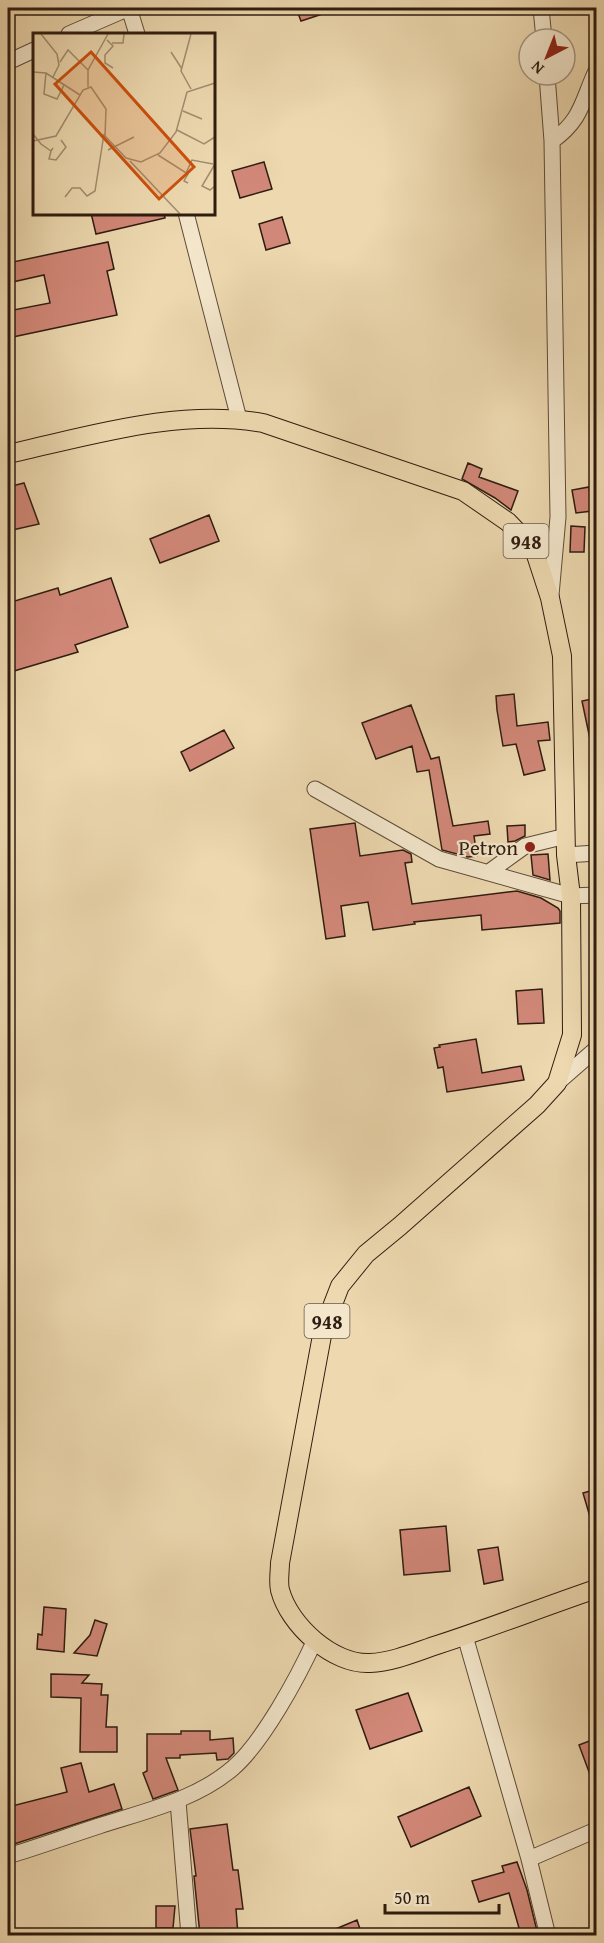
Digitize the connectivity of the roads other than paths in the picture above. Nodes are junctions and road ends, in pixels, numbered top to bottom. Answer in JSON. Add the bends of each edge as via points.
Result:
{"nodes":[{"id":1,"x":129,"y":8,"type":"edge"},
{"id":2,"x":541,"y":8,"type":"edge"},
{"id":3,"x":543,"y":27,"type":"edge"},
{"id":4,"x":71,"y":33,"type":"edge"},
{"id":5,"x":137,"y":33,"type":"edge"},
{"id":6,"x":33,"y":50,"type":"edge"},
{"id":7,"x":8,"y":62,"type":"edge"},
{"id":8,"x":597,"y":71,"type":"edge"},
{"id":9,"x":548,"y":87,"type":"edge"},
{"id":10,"x":552,"y":141,"type":"junction"},
{"id":11,"x":186,"y":214,"type":"edge"},
{"id":12,"x":239,"y":419,"type":"junction"},
{"id":13,"x":8,"y":454,"type":"edge"},
{"id":14,"x":550,"y":598,"type":"junction"},
{"id":15,"x":315,"y":789,"type":"dead end"},
{"id":16,"x":566,"y":836,"type":"junction"},
{"id":17,"x":597,"y":854,"type":"edge"},
{"id":18,"x":566,"y":855,"type":"junction"},
{"id":19,"x":489,"y":872,"type":"junction"},
{"id":20,"x":597,"y":895,"type":"edge"},
{"id":21,"x":571,"y":896,"type":"junction"},
{"id":22,"x":597,"y":1049,"type":"edge"},
{"id":23,"x":557,"y":1083,"type":"junction"},
{"id":24,"x":597,"y":1589,"type":"edge"},
{"id":25,"x":465,"y":1636,"type":"junction"},
{"id":26,"x":315,"y":1640,"type":"junction"},
{"id":27,"x":178,"y":1801,"type":"junction"},
{"id":28,"x":597,"y":1830,"type":"edge"},
{"id":29,"x":8,"y":1856,"type":"edge"},
{"id":30,"x":530,"y":1859,"type":"junction"},
{"id":31,"x":189,"y":1935,"type":"edge"},
{"id":32,"x":548,"y":1935,"type":"edge"}],
"edges":[{"from":1,"to":4,"type":"street"},
{"from":1,"to":5,"type":"street"},
{"from":2,"to":3,"type":"street"},
{"from":6,"to":7,"type":"street"},
{"from":8,"to":10,"type":"street","via":[[575,120]]},
{"from":9,"to":10,"type":"street"},
{"from":10,"to":14,"type":"street","via":[[558,517]]},
{"from":11,"to":12,"type":"street"},
{"from":12,"to":13,"type":"main road","number":"948","via":[[142,425]]},
{"from":12,"to":14,"type":"main road","number":"948","via":[[262,423],[463,491],[508,522],[534,549]]},
{"from":14,"to":16,"type":"main road","number":"948","via":[[562,656]]},
{"from":15,"to":19,"type":"street","via":[[439,859]]},
{"from":16,"to":18,"type":"main road","number":"948"},
{"from":16,"to":19,"type":"street","via":[[525,846]]},
{"from":17,"to":18,"type":"street"},
{"from":18,"to":21,"type":"main road","number":"948"},
{"from":19,"to":21,"type":"street"},
{"from":20,"to":21,"type":"street"},
{"from":21,"to":23,"type":"main road","number":"948","via":[[572,1035]]},
{"from":22,"to":23,"type":"street"},
{"from":23,"to":26,"type":"main road","number":"948","via":[[366,1254],[340,1286],[323,1330],[280,1563],[280,1589],[290,1613]]},
{"from":24,"to":25,"type":"main road","number":"948"},
{"from":25,"to":26,"type":"main road","number":"948","via":[[370,1664],[329,1652]]},
{"from":25,"to":30,"type":"street"},
{"from":26,"to":27,"type":"street","via":[[276,1712],[234,1767]]},
{"from":27,"to":29,"type":"street"},
{"from":27,"to":31,"type":"street"},
{"from":28,"to":30,"type":"street"},
{"from":30,"to":32,"type":"street"}]}
